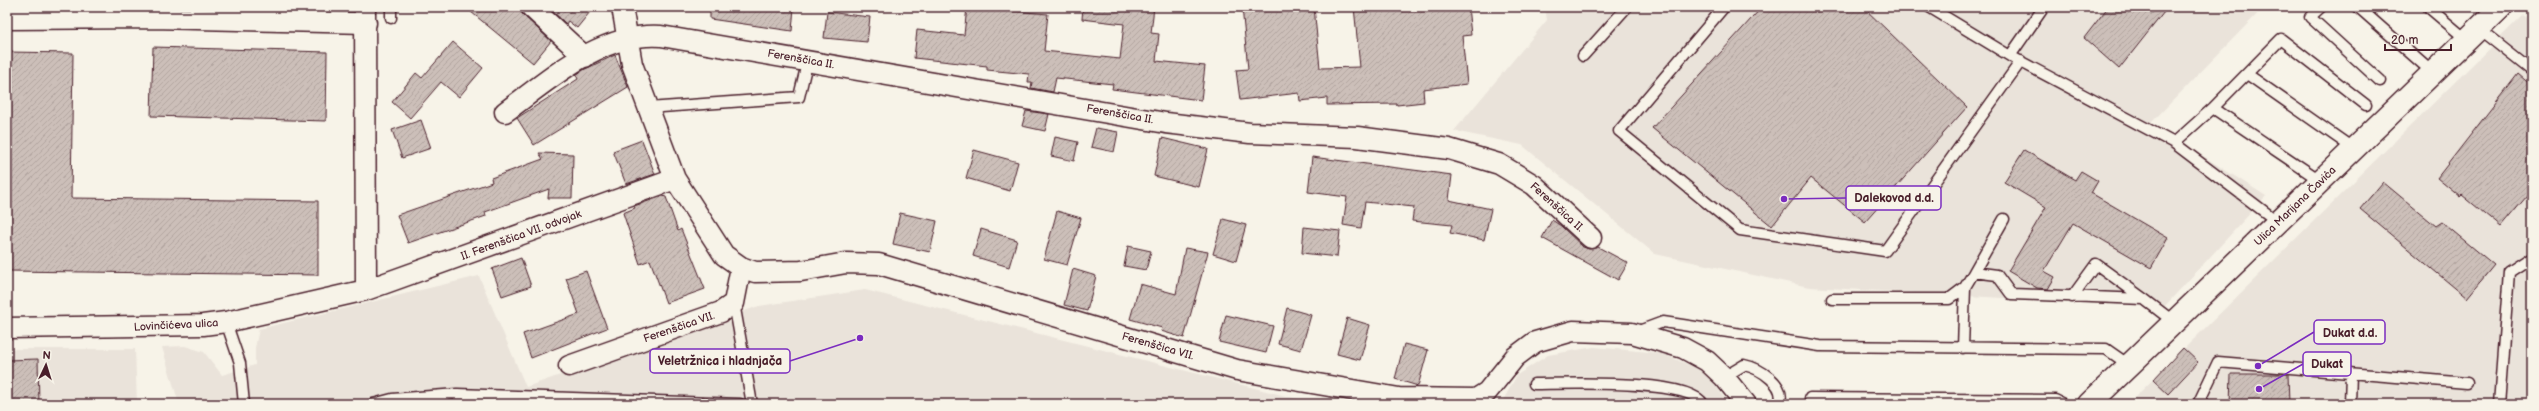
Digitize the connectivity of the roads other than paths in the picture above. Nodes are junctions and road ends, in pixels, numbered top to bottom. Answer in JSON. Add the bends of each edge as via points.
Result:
{"nodes":[{"id":1,"x":391,"y":7,"type":"edge"},
{"id":2,"x":531,"y":7,"type":"edge"},
{"id":3,"x":622,"y":7,"type":"edge"},
{"id":4,"x":1627,"y":7,"type":"edge"},
{"id":5,"x":1724,"y":7,"type":"edge"},
{"id":6,"x":1929,"y":7,"type":"edge"},
{"id":7,"x":2044,"y":7,"type":"edge"},
{"id":8,"x":2321,"y":7,"type":"edge"},
{"id":9,"x":2358,"y":7,"type":"edge"},
{"id":10,"x":2428,"y":7,"type":"edge"},
{"id":11,"x":2501,"y":7,"type":"edge"},
{"id":12,"x":153,"y":13,"type":"edge"},
{"id":13,"x":366,"y":15,"type":"edge"},
{"id":14,"x":391,"y":18,"type":"dead end"},
{"id":15,"x":7,"y":19,"type":"edge"},
{"id":16,"x":2473,"y":34,"type":"junction"},
{"id":17,"x":626,"y":40,"type":"junction"},
{"id":18,"x":1583,"y":56,"type":"dead end"},
{"id":19,"x":2010,"y":56,"type":"junction"},
{"id":20,"x":585,"y":57,"type":"junction"},
{"id":21,"x":808,"y":59,"type":"junction"},
{"id":22,"x":2021,"y":61,"type":"junction"},
{"id":23,"x":2532,"y":71,"type":"edge"},
{"id":24,"x":2433,"y":73,"type":"junction"},
{"id":25,"x":2247,"y":74,"type":"junction"},
{"id":26,"x":2380,"y":81,"type":"dead end"},
{"id":27,"x":2366,"y":105,"type":"dead end"},
{"id":28,"x":648,"y":108,"type":"junction"},
{"id":29,"x":2213,"y":108,"type":"junction"},
{"id":30,"x":505,"y":112,"type":"dead end"},
{"id":31,"x":2174,"y":143,"type":"junction"},
{"id":32,"x":2354,"y":149,"type":"junction"},
{"id":33,"x":675,"y":178,"type":"junction"},
{"id":34,"x":2321,"y":181,"type":"junction"},
{"id":35,"x":2004,"y":219,"type":"dead end"},
{"id":36,"x":2278,"y":222,"type":"junction"},
{"id":37,"x":1591,"y":238,"type":"dead end"},
{"id":38,"x":2532,"y":257,"type":"edge"},
{"id":39,"x":741,"y":267,"type":"junction"},
{"id":40,"x":1974,"y":272,"type":"junction"},
{"id":41,"x":1965,"y":287,"type":"junction"},
{"id":42,"x":366,"y":290,"type":"junction"},
{"id":43,"x":2072,"y":297,"type":"junction"},
{"id":44,"x":2144,"y":298,"type":"junction"},
{"id":45,"x":1832,"y":299,"type":"dead end"},
{"id":46,"x":734,"y":303,"type":"junction"},
{"id":47,"x":226,"y":322,"type":"junction"},
{"id":48,"x":2174,"y":322,"type":"junction"},
{"id":49,"x":7,"y":328,"type":"edge"},
{"id":50,"x":1632,"y":333,"type":"junction"},
{"id":51,"x":1963,"y":348,"type":"junction"},
{"id":52,"x":2129,"y":365,"type":"junction"},
{"id":53,"x":570,"y":366,"type":"dead end"},
{"id":54,"x":2351,"y":373,"type":"junction"},
{"id":55,"x":1724,"y":377,"type":"junction"},
{"id":56,"x":2467,"y":383,"type":"dead end"},
{"id":57,"x":1534,"y":384,"type":"dead end"},
{"id":58,"x":1810,"y":398,"type":"dead end"},
{"id":59,"x":244,"y":404,"type":"edge"},
{"id":60,"x":373,"y":404,"type":"edge"},
{"id":61,"x":740,"y":404,"type":"edge"},
{"id":62,"x":752,"y":404,"type":"edge"},
{"id":63,"x":1703,"y":404,"type":"edge"},
{"id":64,"x":1746,"y":404,"type":"edge"},
{"id":65,"x":1779,"y":404,"type":"edge"},
{"id":66,"x":2063,"y":404,"type":"edge"},
{"id":67,"x":2089,"y":404,"type":"edge"},
{"id":68,"x":2198,"y":404,"type":"edge"},
{"id":69,"x":2350,"y":404,"type":"edge"},
{"id":70,"x":2499,"y":404,"type":"edge"}],
"edges":[{"from":1,"to":14,"type":"lane"},
{"from":2,"to":20,"type":"street"},
{"from":3,"to":17,"type":"street"},
{"from":4,"to":18,"type":"lane"},
{"from":5,"to":22,"type":"lane","via":[[1619,131],[1740,230],[1885,251]]},
{"from":6,"to":19,"type":"lane"},
{"from":7,"to":19,"type":"lane"},
{"from":8,"to":26,"type":"lane","via":[[2310,17]]},
{"from":9,"to":24,"type":"lane"},
{"from":10,"to":16,"type":"lane"},
{"from":11,"to":16,"type":"street","name":"Ulica Marijana Čavića"},
{"from":12,"to":13,"type":"street"},
{"from":12,"to":15,"type":"street"},
{"from":13,"to":42,"type":"street"},
{"from":16,"to":23,"type":"lane"},
{"from":16,"to":24,"type":"street","name":"Ulica Marijana Čavića"},
{"from":17,"to":20,"type":"street","name":"Ferenščica II."},
{"from":17,"to":21,"type":"street","name":"Ferenščica II.","via":[[643,36],[661,36]]},
{"from":17,"to":28,"type":"street"},
{"from":19,"to":22,"type":"lane"},
{"from":20,"to":30,"type":"street","name":"Ferenščica II.","via":[[563,68]]},
{"from":21,"to":28,"type":"lane","via":[[799,97]]},
{"from":21,"to":37,"type":"street","name":"Ferenščica II.","via":[[964,89],[1166,123],[1250,132],[1357,137],[1449,149],[1499,164],[1534,185]]},
{"from":22,"to":31,"type":"lane"},
{"from":24,"to":32,"type":"street","name":"Ulica Marijana Čavića"},
{"from":25,"to":27,"type":"lane","via":[[2281,39]]},
{"from":25,"to":29,"type":"lane"},
{"from":25,"to":32,"type":"lane"},
{"from":28,"to":33,"type":"street"},
{"from":29,"to":31,"type":"lane"},
{"from":29,"to":34,"type":"lane"},
{"from":31,"to":36,"type":"lane"},
{"from":32,"to":34,"type":"street","name":"Ulica Marijana Čavića"},
{"from":33,"to":39,"type":"street","via":[[724,256]]},
{"from":33,"to":42,"type":"street","name":"II. Ferenščica VII. odvojak"},
{"from":34,"to":36,"type":"street","name":"Ulica Marijana Čavića"},
{"from":35,"to":40,"type":"lane"},
{"from":36,"to":48,"type":"street","name":"Ulica Marijana Čavića"},
{"from":38,"to":70,"type":"lane","via":[[2510,272]]},
{"from":39,"to":46,"type":"street"},
{"from":39,"to":50,"type":"street","name":"Ferenščica VII.","via":[[755,272],[801,271],[846,263],[879,264],[1237,370],[1399,398],[1476,399],[1487,392],[1516,357],[1535,342],[1573,331]]},
{"from":40,"to":41,"type":"lane"},
{"from":40,"to":43,"type":"lane","via":[[1997,275],[2011,294]]},
{"from":41,"to":45,"type":"lane","via":[[1949,299]]},
{"from":41,"to":51,"type":"lane"},
{"from":42,"to":47,"type":"street","name":"Lovinčićeva ulica"},
{"from":43,"to":44,"type":"lane"},
{"from":43,"to":44,"type":"lane","via":[[2096,264]]},
{"from":44,"to":48,"type":"lane"},
{"from":46,"to":53,"type":"street","name":"Ferenščica VII.","via":[[721,312]]},
{"from":46,"to":62,"type":"lane"},
{"from":47,"to":49,"type":"street","name":"Lovinčićeva ulica","via":[[195,326]]},
{"from":47,"to":59,"type":"lane","via":[[240,363]]},
{"from":48,"to":52,"type":"street","name":"Ulica Marijana Čavića"},
{"from":50,"to":51,"type":"lane","via":[[1663,322],[1820,346]]},
{"from":50,"to":55,"type":"street","name":"Ferenščica VII.","via":[[1683,348],[1707,361]]},
{"from":51,"to":52,"type":"lane","via":[[2106,349]]},
{"from":52,"to":67,"type":"street","name":"Ulica Marijana Čavića"},
{"from":54,"to":56,"type":"lane"},
{"from":54,"to":68,"type":"lane","via":[[2218,362]]},
{"from":54,"to":69,"type":"lane"},
{"from":55,"to":64,"type":"street","name":"Ferenščica VII."},
{"from":55,"to":65,"type":"lane","via":[[1744,365],[1757,368],[1769,376],[1779,389]]},
{"from":57,"to":63,"type":"lane","via":[[1649,385],[1681,390]]},
{"from":58,"to":66,"type":"lane","via":[[2055,400]]},
{"from":60,"to":61,"type":"lane","via":[[392,399],[457,394]]}]}
